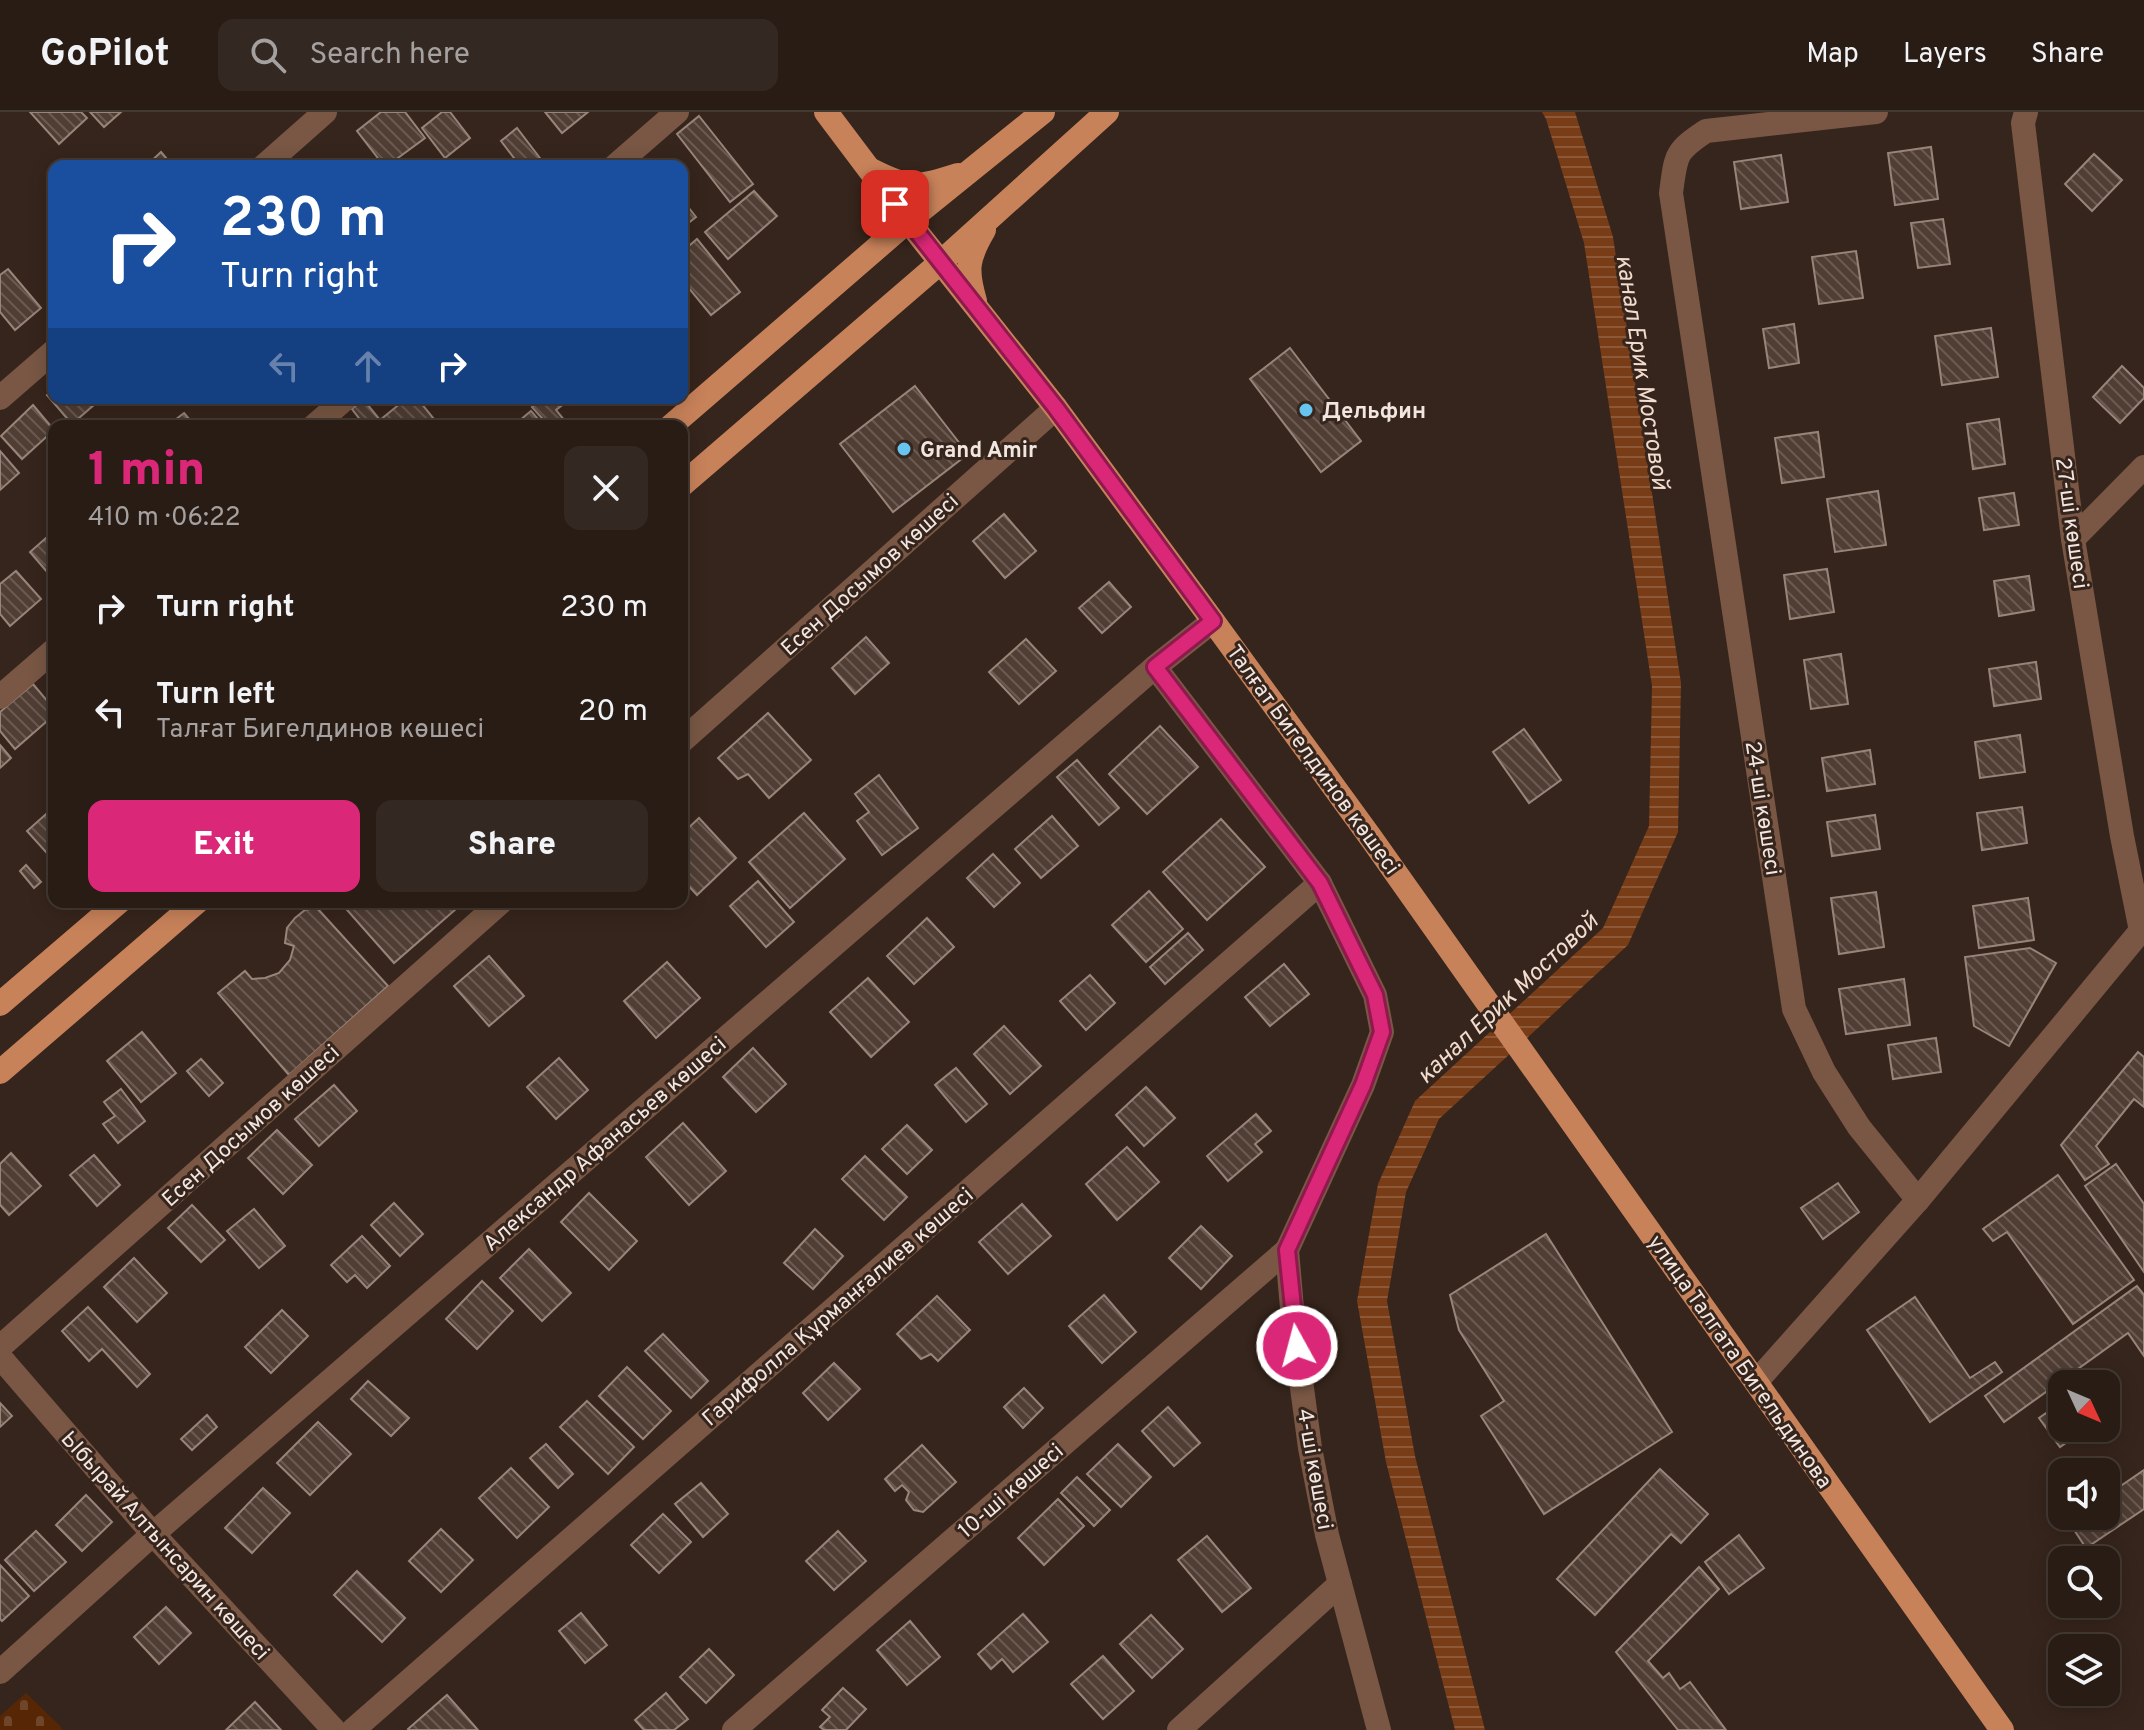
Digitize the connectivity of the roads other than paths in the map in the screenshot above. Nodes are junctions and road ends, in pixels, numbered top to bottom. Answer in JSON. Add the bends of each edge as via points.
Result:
{"nodes":[{"id":1,"x":325,"y":112,"type":"edge"},
{"id":2,"x":677,"y":112,"type":"edge"},
{"id":3,"x":826,"y":112,"type":"edge"},
{"id":4,"x":1043,"y":112,"type":"edge"},
{"id":5,"x":1107,"y":112,"type":"edge"},
{"id":6,"x":1876,"y":112,"type":"edge"},
{"id":7,"x":2026,"y":112,"type":"edge"},
{"id":8,"x":271,"y":160,"type":"edge"},
{"id":9,"x":622,"y":160,"type":"edge"},
{"id":10,"x":869,"y":169,"type":"junction"},
{"id":11,"x":969,"y":172,"type":"junction"},
{"id":12,"x":992,"y":215,"type":"junction"},
{"id":13,"x":908,"y":221,"type":"junction"},
{"id":14,"x":863,"y":260,"type":"junction"},
{"id":15,"x":941,"y":262,"type":"junction"},
{"id":16,"x":906,"y":292,"type":"junction"},
{"id":17,"x":977,"y":307,"type":"junction"},
{"id":18,"x":48,"y":356,"type":"edge"},
{"id":19,"x":0,"y":398,"type":"edge"},
{"id":20,"x":339,"y":404,"type":"edge"},
{"id":21,"x":1056,"y":408,"type":"junction"},
{"id":22,"x":321,"y":420,"type":"edge"},
{"id":23,"x":678,"y":420,"type":"edge"},
{"id":24,"x":2144,"y":467,"type":"edge"},
{"id":25,"x":688,"y":480,"type":"edge"},
{"id":26,"x":2073,"y":539,"type":"junction"},
{"id":27,"x":1213,"y":621,"type":"junction"},
{"id":28,"x":48,"y":655,"type":"edge"},
{"id":29,"x":1155,"y":667,"type":"junction"},
{"id":30,"x":0,"y":697,"type":"edge"},
{"id":31,"x":688,"y":736,"type":"edge"},
{"id":32,"x":1320,"y":883,"type":"junction"},
{"id":33,"x":112,"y":908,"type":"edge"},
{"id":34,"x":190,"y":908,"type":"edge"},
{"id":35,"x":494,"y":908,"type":"edge"},
{"id":36,"x":2143,"y":929,"type":"edge"},
{"id":37,"x":1480,"y":991,"type":"joint"},
{"id":38,"x":0,"y":1004,"type":"edge"},
{"id":39,"x":0,"y":1072,"type":"edge"},
{"id":40,"x":1918,"y":1200,"type":"junction"},
{"id":41,"x":1287,"y":1250,"type":"junction"},
{"id":42,"x":0,"y":1347,"type":"edge"},
{"id":43,"x":0,"y":1357,"type":"edge"},
{"id":44,"x":1756,"y":1382,"type":"junction"},
{"id":45,"x":153,"y":1534,"type":"junction"},
{"id":46,"x":1340,"y":1584,"type":"junction"},
{"id":47,"x":0,"y":1672,"type":"edge"},
{"id":48,"x":334,"y":1730,"type":"edge"},
{"id":49,"x":353,"y":1730,"type":"edge"},
{"id":50,"x":734,"y":1730,"type":"edge"},
{"id":51,"x":1179,"y":1730,"type":"edge"},
{"id":52,"x":1379,"y":1730,"type":"edge"},
{"id":53,"x":2002,"y":1730,"type":"edge"}],
"edges":[{"from":1,"to":8,"type":"street"},
{"from":2,"to":9,"type":"street"},
{"from":3,"to":10,"type":"main road","name":"Талғат Бигелдинов көшесі"},
{"from":4,"to":11,"type":"main road"},
{"from":5,"to":12,"type":"main road"},
{"from":6,"to":40,"type":"street","name":"24-ші көшесі","via":[[1706,131],[1675,160],[1671,193],[1794,1009],[1824,1072],[1859,1127]]},
{"from":7,"to":26,"type":"street","name":"27-ші көшесі","via":[[2023,123]]},
{"from":10,"to":11,"type":"main road","via":[[912,186]]},
{"from":10,"to":13,"type":"main road","name":"Талғат Бигелдинов көшесі"},
{"from":10,"to":14,"type":"main road","via":[[883,214]]},
{"from":11,"to":13,"type":"main road"},
{"from":12,"to":15,"type":"main road"},
{"from":12,"to":17,"type":"main road","via":[[970,259],[968,277]]},
{"from":13,"to":14,"type":"main road"},
{"from":13,"to":15,"type":"main road","name":"Талғат Бигелдинов көшесі"},
{"from":14,"to":23,"type":"main road"},
{"from":15,"to":16,"type":"main road"},
{"from":15,"to":17,"type":"main road","name":"Талғат Бигелдинов көшесі"},
{"from":16,"to":17,"type":"main road","via":[[941,288]]},
{"from":16,"to":25,"type":"main road"},
{"from":17,"to":21,"type":"main road","name":"Талғат Бигелдинов көшесі"},
{"from":18,"to":19,"type":"street"},
{"from":20,"to":22,"type":"street"},
{"from":21,"to":27,"type":"main road","name":"Талғат Бигелдинов көшесі"},
{"from":21,"to":31,"type":"street","name":"Есен Досымов көшесі"},
{"from":24,"to":26,"type":"street"},
{"from":26,"to":36,"type":"street","name":"27-ші көшесі","via":[[2122,836]]},
{"from":27,"to":29,"type":"street","name":"Александр Афанасьев көшесі"},
{"from":27,"to":37,"type":"main road","name":"Талғат Бигелдинов көшесі"},
{"from":28,"to":30,"type":"street"},
{"from":29,"to":32,"type":"street","name":"4-ші көшесі"},
{"from":29,"to":45,"type":"street","name":"Александр Афанасьев көшесі"},
{"from":32,"to":41,"type":"street","name":"4-ші көшесі","via":[[1375,995],[1382,1032]]},
{"from":32,"to":49,"type":"street","name":"Гарифолла Құрманғалиев көшесі"},
{"from":33,"to":38,"type":"main road"},
{"from":34,"to":39,"type":"main road"},
{"from":35,"to":42,"type":"street","name":"Есен Досымов көшесі"},
{"from":36,"to":40,"type":"street"},
{"from":37,"to":44,"type":"main road","name":"улица Талгата Бигельдинова"},
{"from":40,"to":44,"type":"street"},
{"from":41,"to":46,"type":"street","name":"4-ші көшесі","via":[[1310,1448]]},
{"from":41,"to":50,"type":"street","name":"10-ші көшесі"},
{"from":43,"to":45,"type":"street","name":"Ыбырай Алтынсарин көшесі"},
{"from":44,"to":53,"type":"main road","name":"улица Талгата Бигельдинова"},
{"from":45,"to":47,"type":"street","name":"Александр Афанасьев көшесі"},
{"from":45,"to":48,"type":"street","name":"Ыбырай Алтынсарин көшесі"},
{"from":46,"to":51,"type":"street"},
{"from":46,"to":52,"type":"street","name":"4-ші көшесі"}]}
